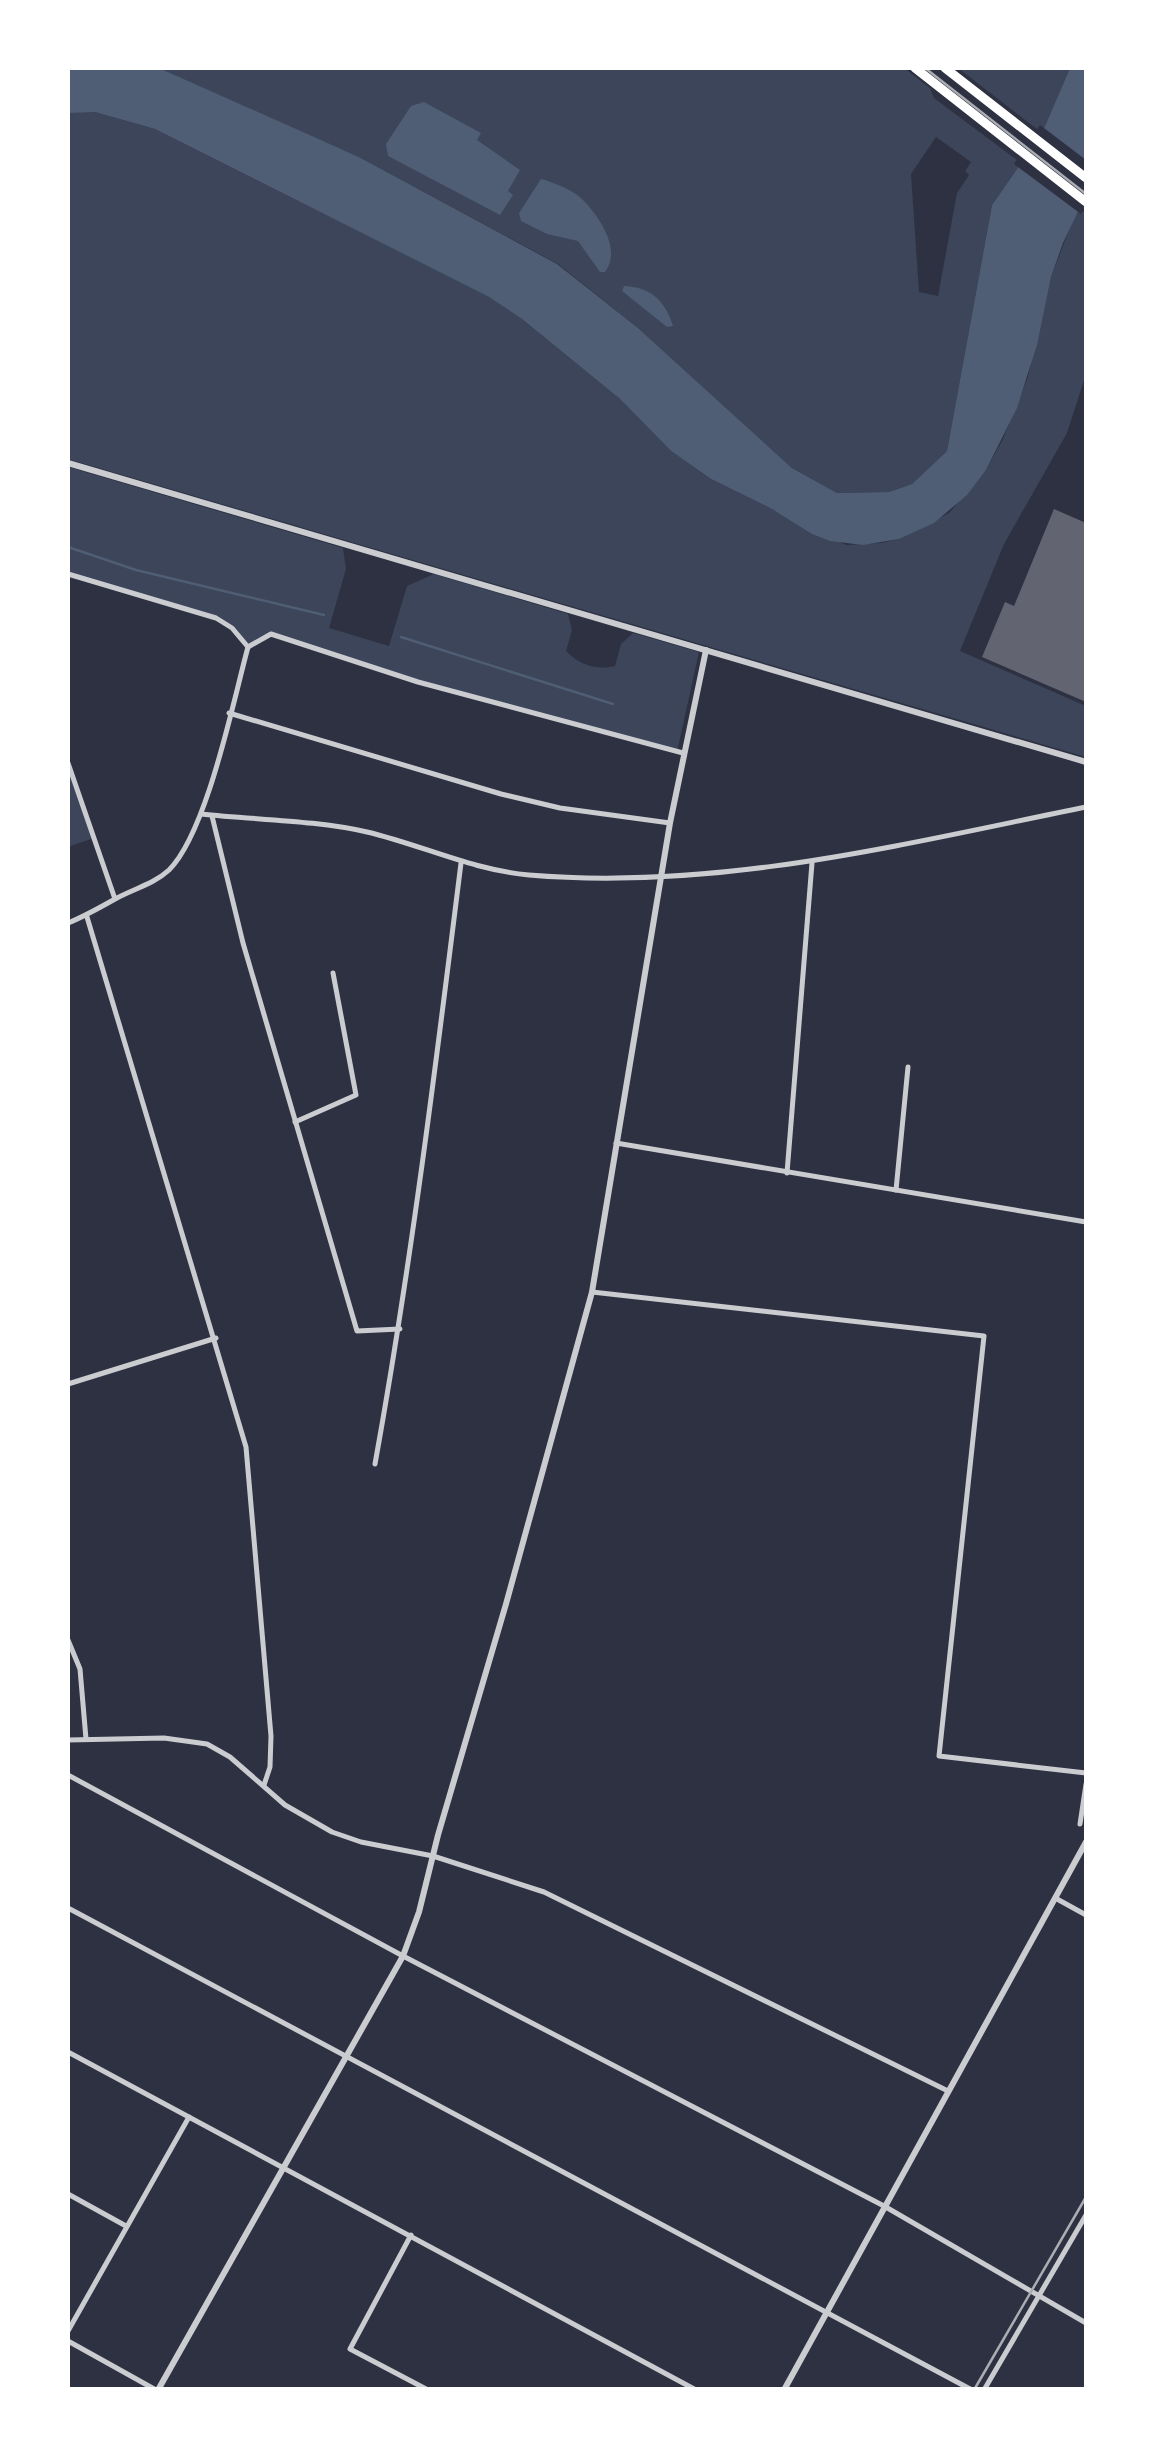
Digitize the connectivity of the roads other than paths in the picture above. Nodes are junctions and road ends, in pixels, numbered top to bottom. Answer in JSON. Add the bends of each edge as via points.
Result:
{"nodes":[{"id":1,"x":915,"y":68,"type":"edge"},
{"id":2,"x":946,"y":68,"type":"edge"},
{"id":3,"x":1086,"y":178,"type":"edge"},
{"id":4,"x":1086,"y":202,"type":"edge"},
{"id":5,"x":68,"y":464,"type":"edge"},
{"id":6,"x":68,"y":574,"type":"edge"},
{"id":7,"x":248,"y":647,"type":"junction"},
{"id":8,"x":706,"y":650,"type":"junction"},
{"id":9,"x":229,"y":713,"type":"junction"},
{"id":10,"x":683,"y":753,"type":"junction"},
{"id":11,"x":68,"y":762,"type":"edge"},
{"id":12,"x":1086,"y":762,"type":"edge"},
{"id":13,"x":1086,"y":807,"type":"edge"},
{"id":14,"x":201,"y":814,"type":"junction"},
{"id":15,"x":212,"y":816,"type":"junction"},
{"id":16,"x":670,"y":823,"type":"junction"},
{"id":17,"x":461,"y":863,"type":"junction"},
{"id":18,"x":812,"y":863,"type":"junction"},
{"id":19,"x":662,"y":877,"type":"junction"},
{"id":20,"x":115,"y":899,"type":"junction"},
{"id":21,"x":87,"y":917,"type":"junction"},
{"id":22,"x":68,"y":923,"type":"edge"},
{"id":23,"x":332,"y":973,"type":"dead end"},
{"id":24,"x":908,"y":1067,"type":"dead end"},
{"id":25,"x":296,"y":1122,"type":"junction"},
{"id":26,"x":616,"y":1143,"type":"junction"},
{"id":27,"x":786,"y":1172,"type":"junction"},
{"id":28,"x":896,"y":1190,"type":"junction"},
{"id":29,"x":1086,"y":1222,"type":"edge"},
{"id":30,"x":592,"y":1292,"type":"junction"},
{"id":31,"x":400,"y":1330,"type":"junction"},
{"id":32,"x":216,"y":1338,"type":"junction"},
{"id":33,"x":68,"y":1384,"type":"edge"},
{"id":34,"x":375,"y":1464,"type":"dead end"},
{"id":35,"x":68,"y":1640,"type":"edge"},
{"id":36,"x":86,"y":1739,"type":"junction"},
{"id":37,"x":68,"y":1740,"type":"edge"},
{"id":38,"x":1086,"y":1774,"type":"edge"},
{"id":39,"x":68,"y":1775,"type":"edge"},
{"id":40,"x":1086,"y":1784,"type":"edge"},
{"id":41,"x":264,"y":1785,"type":"junction"},
{"id":42,"x":1080,"y":1824,"type":"dead end"},
{"id":43,"x":1086,"y":1842,"type":"edge"},
{"id":44,"x":433,"y":1856,"type":"junction"},
{"id":45,"x":1057,"y":1899,"type":"junction"},
{"id":46,"x":68,"y":1908,"type":"edge"},
{"id":47,"x":1086,"y":1915,"type":"edge"},
{"id":48,"x":403,"y":1956,"type":"junction"},
{"id":49,"x":68,"y":2052,"type":"edge"},
{"id":50,"x":346,"y":2057,"type":"junction"},
{"id":51,"x":948,"y":2091,"type":"junction"},
{"id":52,"x":189,"y":2117,"type":"junction"},
{"id":53,"x":283,"y":2167,"type":"junction"},
{"id":54,"x":68,"y":2194,"type":"edge"},
{"id":55,"x":884,"y":2206,"type":"junction"},
{"id":56,"x":1086,"y":2214,"type":"edge"},
{"id":57,"x":127,"y":2226,"type":"junction"},
{"id":58,"x":411,"y":2236,"type":"junction"},
{"id":59,"x":1038,"y":2296,"type":"junction"},
{"id":60,"x":826,"y":2310,"type":"junction"},
{"id":61,"x":1086,"y":2324,"type":"edge"},
{"id":62,"x":68,"y":2331,"type":"edge"},
{"id":63,"x":68,"y":2342,"type":"edge"},
{"id":64,"x":157,"y":2390,"type":"edge"},
{"id":65,"x":428,"y":2390,"type":"edge"},
{"id":66,"x":696,"y":2390,"type":"edge"},
{"id":67,"x":784,"y":2390,"type":"edge"},
{"id":68,"x":972,"y":2390,"type":"edge"},
{"id":69,"x":984,"y":2390,"type":"edge"}],
"edges":[{"from":1,"to":4,"type":"main road"},
{"from":2,"to":3,"type":"main road"},
{"from":5,"to":8,"type":"street"},
{"from":6,"to":7,"type":"street","via":[[216,618]]},
{"from":7,"to":9,"type":"street"},
{"from":7,"to":10,"type":"street","via":[[271,634],[418,682]]},
{"from":8,"to":10,"type":"street"},
{"from":8,"to":12,"type":"street"},
{"from":9,"to":14,"type":"street"},
{"from":9,"to":16,"type":"street","via":[[501,794]]},
{"from":10,"to":16,"type":"street"},
{"from":11,"to":20,"type":"street"},
{"from":13,"to":18,"type":"street"},
{"from":14,"to":15,"type":"street"},
{"from":14,"to":20,"type":"street","via":[[167,872]]},
{"from":15,"to":17,"type":"street","via":[[348,828]]},
{"from":15,"to":25,"type":"street"},
{"from":16,"to":19,"type":"street"},
{"from":17,"to":19,"type":"street","via":[[544,876]]},
{"from":17,"to":31,"type":"street"},
{"from":18,"to":19,"type":"street"},
{"from":18,"to":27,"type":"street"},
{"from":19,"to":26,"type":"street"},
{"from":20,"to":21,"type":"street"},
{"from":21,"to":22,"type":"street"},
{"from":21,"to":32,"type":"street"},
{"from":23,"to":25,"type":"street","via":[[356,1096]]},
{"from":24,"to":28,"type":"street"},
{"from":25,"to":31,"type":"street","via":[[356,1332]]},
{"from":26,"to":27,"type":"street"},
{"from":26,"to":30,"type":"street"},
{"from":27,"to":28,"type":"street"},
{"from":28,"to":29,"type":"street"},
{"from":30,"to":38,"type":"street","via":[[984,1336],[939,1756]]},
{"from":30,"to":44,"type":"street"},
{"from":31,"to":34,"type":"street"},
{"from":32,"to":33,"type":"street"},
{"from":32,"to":41,"type":"street","via":[[250,1476],[271,1736]]},
{"from":35,"to":36,"type":"street","via":[[80,1670]]},
{"from":36,"to":37,"type":"street"},
{"from":36,"to":41,"type":"street","via":[[207,1744]]},
{"from":39,"to":48,"type":"street"},
{"from":40,"to":42,"type":"street"},
{"from":41,"to":44,"type":"street","via":[[332,1832]]},
{"from":43,"to":45,"type":"street"},
{"from":44,"to":48,"type":"street"},
{"from":44,"to":51,"type":"street","via":[[544,1892]]},
{"from":45,"to":47,"type":"street"},
{"from":45,"to":51,"type":"street"},
{"from":46,"to":50,"type":"street"},
{"from":48,"to":50,"type":"street"},
{"from":48,"to":55,"type":"street"},
{"from":49,"to":52,"type":"street"},
{"from":50,"to":53,"type":"street"},
{"from":50,"to":60,"type":"street"},
{"from":51,"to":55,"type":"street"},
{"from":52,"to":53,"type":"street"},
{"from":52,"to":57,"type":"street"},
{"from":53,"to":58,"type":"street"},
{"from":53,"to":64,"type":"street"},
{"from":54,"to":57,"type":"street"},
{"from":55,"to":59,"type":"street"},
{"from":55,"to":60,"type":"street"},
{"from":56,"to":59,"type":"street"},
{"from":57,"to":62,"type":"street"},
{"from":58,"to":65,"type":"street","via":[[350,2349]]},
{"from":58,"to":66,"type":"street"},
{"from":59,"to":61,"type":"street"},
{"from":59,"to":69,"type":"street"},
{"from":60,"to":67,"type":"street"},
{"from":60,"to":68,"type":"street"},
{"from":63,"to":64,"type":"street"}]}
